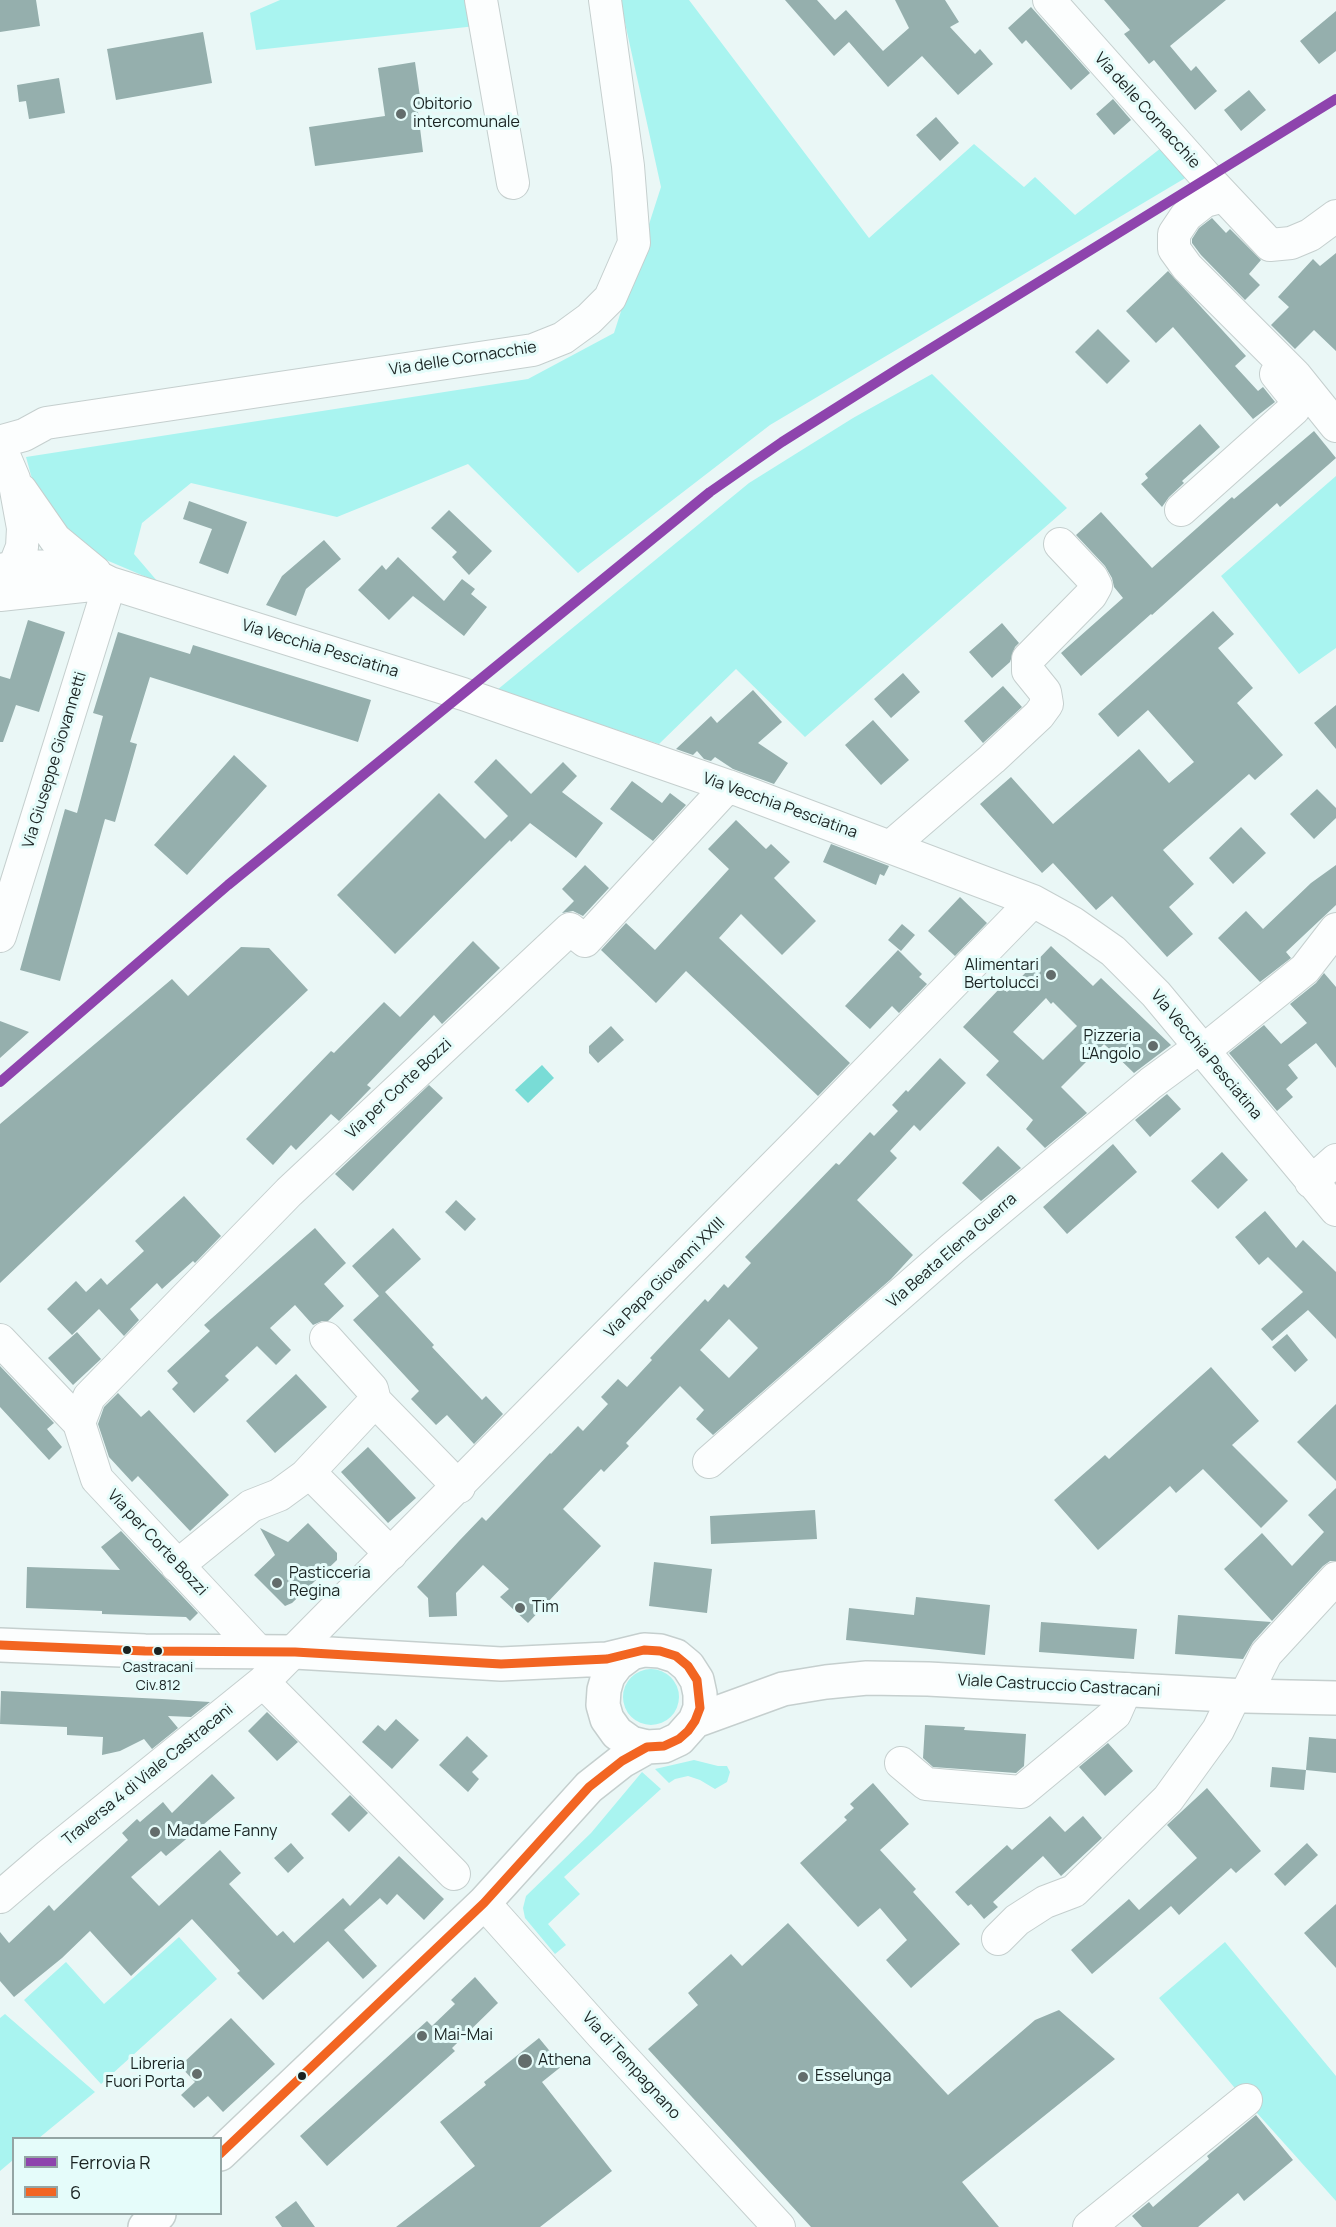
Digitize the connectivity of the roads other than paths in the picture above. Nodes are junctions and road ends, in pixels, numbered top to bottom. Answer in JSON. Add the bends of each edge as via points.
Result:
{"nodes":[{"id":1,"x":481,"y":0,"type":"edge"},
{"id":2,"x":605,"y":0,"type":"edge"},
{"id":3,"x":1049,"y":0,"type":"edge"},
{"id":4,"x":513,"y":183,"type":"dead end"},
{"id":5,"x":1224,"y":196,"type":"junction"},
{"id":6,"x":1336,"y":216,"type":"edge"},
{"id":7,"x":1254,"y":336,"type":"junction"},
{"id":8,"x":1336,"y":426,"type":"edge"},
{"id":9,"x":4,"y":457,"type":"edge"},
{"id":10,"x":1181,"y":510,"type":"dead end"},
{"id":11,"x":1060,"y":544,"type":"dead end"},
{"id":12,"x":5,"y":575,"type":"edge"},
{"id":13,"x":110,"y":584,"type":"junction"},
{"id":14,"x":728,"y":786,"type":"junction"},
{"id":15,"x":890,"y":847,"type":"junction"},
{"id":16,"x":1033,"y":901,"type":"junction"},
{"id":17,"x":1336,"y":929,"type":"edge"},
{"id":18,"x":0,"y":936,"type":"edge"},
{"id":19,"x":1201,"y":1049,"type":"junction"},
{"id":20,"x":1336,"y":1160,"type":"edge"},
{"id":21,"x":1311,"y":1182,"type":"junction"},
{"id":22,"x":1336,"y":1210,"type":"edge"},
{"id":23,"x":326,"y":1338,"type":"dead end"},
{"id":24,"x":0,"y":1340,"type":"edge"},
{"id":25,"x":375,"y":1401,"type":"junction"},
{"id":26,"x":79,"y":1423,"type":"junction"},
{"id":27,"x":710,"y":1462,"type":"dead end"},
{"id":28,"x":305,"y":1476,"type":"junction"},
{"id":29,"x":459,"y":1487,"type":"junction"},
{"id":30,"x":391,"y":1554,"type":"junction"},
{"id":31,"x":177,"y":1566,"type":"junction"},
{"id":32,"x":1336,"y":1578,"type":"edge"},
{"id":33,"x":0,"y":1644,"type":"edge"},
{"id":34,"x":258,"y":1651,"type":"junction"},
{"id":35,"x":295,"y":1652,"type":"junction"},
{"id":36,"x":629,"y":1655,"type":"junction"},
{"id":37,"x":501,"y":1664,"type":"junction"},
{"id":38,"x":697,"y":1680,"type":"junction"},
{"id":39,"x":263,"y":1682,"type":"junction"},
{"id":40,"x":783,"y":1689,"type":"junction"},
{"id":41,"x":1126,"y":1689,"type":"junction"},
{"id":42,"x":1240,"y":1695,"type":"junction"},
{"id":43,"x":1336,"y":1698,"type":"edge"},
{"id":44,"x":605,"y":1704,"type":"junction"},
{"id":45,"x":695,"y":1721,"type":"junction"},
{"id":46,"x":647,"y":1747,"type":"junction"},
{"id":47,"x":901,"y":1763,"type":"dead end"},
{"id":48,"x":589,"y":1786,"type":"junction"},
{"id":49,"x":454,"y":1874,"type":"dead end"},
{"id":50,"x":0,"y":1897,"type":"edge"},
{"id":51,"x":484,"y":1903,"type":"junction"},
{"id":52,"x":998,"y":1940,"type":"dead end"},
{"id":53,"x":1246,"y":2100,"type":"dead end"},
{"id":54,"x":222,"y":2152,"type":"edge"},
{"id":55,"x":158,"y":2215,"type":"edge"},
{"id":56,"x":145,"y":2227,"type":"edge"},
{"id":57,"x":779,"y":2227,"type":"edge"},
{"id":58,"x":1089,"y":2227,"type":"edge"}],
"edges":[{"from":1,"to":4,"type":"street"},
{"from":2,"to":9,"type":"street","name":"Via delle Cornacchie","via":[[628,166],[634,243],[610,297],[589,319],[563,338],[533,350],[46,423],[24,435]]},
{"from":3,"to":5,"type":"street","name":"Via delle Cornacchie"},
{"from":5,"to":6,"type":"street","name":"Via delle Cornacchie","via":[[1270,245],[1291,243],[1310,235]]},
{"from":5,"to":7,"type":"street","via":[[1205,201],[1186,216],[1174,234],[1174,249]]},
{"from":7,"to":8,"type":"street","via":[[1295,375]]},
{"from":7,"to":10,"type":"street","via":[[1254,346],[1292,394],[1294,409]]},
{"from":9,"to":12,"type":"street","via":[[23,538],[22,547]]},
{"from":9,"to":13,"type":"street","via":[[55,539]]},
{"from":11,"to":15,"type":"street","via":[[1096,586],[1028,659],[1028,671],[1045,693],[1047,704],[992,759]]},
{"from":12,"to":13,"type":"street"},
{"from":13,"to":14,"type":"street","name":"Via Vecchia Pesciatina","via":[[463,694]]},
{"from":13,"to":18,"type":"street","name":"Via Giuseppe Giovannetti"},
{"from":14,"to":15,"type":"street","name":"Via Vecchia Pesciatina"},
{"from":14,"to":26,"type":"street","name":"Via per Corte Bozzi","via":[[585,941],[570,929],[289,1192],[89,1397]]},
{"from":15,"to":16,"type":"street","name":"Via Vecchia Pesciatina"},
{"from":16,"to":19,"type":"street","name":"Via Vecchia Pesciatina","via":[[1113,951],[1156,994]]},
{"from":16,"to":29,"type":"street","name":"Via Papa Giovanni XXIII"},
{"from":17,"to":19,"type":"street","name":"Via Beata Elena Guerra","via":[[1305,969]]},
{"from":19,"to":21,"type":"street","name":"Via Vecchia Pesciatina"},
{"from":19,"to":27,"type":"street","name":"Via Beata Elena Guerra","via":[[1151,1083],[953,1248]]},
{"from":20,"to":21,"type":"street"},
{"from":21,"to":22,"type":"street","name":"Via Vecchia Pesciatina"},
{"from":23,"to":25,"type":"street","via":[[372,1389]]},
{"from":24,"to":26,"type":"street","name":"Via per Corte Bozzi"},
{"from":25,"to":28,"type":"street"},
{"from":25,"to":29,"type":"street"},
{"from":26,"to":31,"type":"street","name":"Via per Corte Bozzi","via":[[97,1479]]},
{"from":28,"to":30,"type":"street","via":[[313,1476]]},
{"from":28,"to":31,"type":"street","via":[[279,1495],[251,1506]]},
{"from":29,"to":30,"type":"street","name":"Via Papa Giovanni XXIII"},
{"from":30,"to":35,"type":"street","name":"Via Papa Giovanni XXIII"},
{"from":31,"to":34,"type":"street","name":"Via per Corte Bozzi"},
{"from":32,"to":42,"type":"street","via":[[1266,1654]]},
{"from":33,"to":34,"type":"main road","via":[[144,1651]]},
{"from":34,"to":35,"type":"main road"},
{"from":35,"to":37,"type":"main road"},
{"from":35,"to":39,"type":"street","name":"Traversa 4 di Viale Castracani"},
{"from":36,"to":37,"type":"main road"},
{"from":36,"to":38,"type":"main road","via":[[645,1650],[668,1653],[688,1666]]},
{"from":36,"to":44,"type":"main road","via":[[608,1676]]},
{"from":37,"to":44,"type":"main road","via":[[570,1680]]},
{"from":38,"to":40,"type":"main road","name":"Viale Castruccio Castracani"},
{"from":38,"to":45,"type":"main road","via":[[700,1701]]},
{"from":39,"to":49,"type":"street"},
{"from":39,"to":50,"type":"street","name":"Traversa 4 di Viale Castracani"},
{"from":40,"to":41,"type":"main road","name":"Viale Castruccio Castracani","via":[[889,1677]]},
{"from":40,"to":45,"type":"main road","name":"Viale Castruccio Castracani"},
{"from":41,"to":42,"type":"main road","name":"Viale Castruccio Castracani"},
{"from":41,"to":47,"type":"street","via":[[1115,1714],[1021,1792],[926,1784]]},
{"from":42,"to":43,"type":"main road","name":"Viale Castruccio Castracani"},
{"from":42,"to":52,"type":"street","via":[[1168,1799],[1074,1891],[1045,1902],[1017,1920]]},
{"from":44,"to":46,"type":"main road","via":[[617,1733],[631,1743]]},
{"from":44,"to":48,"type":"main road","via":[[604,1740]]},
{"from":45,"to":46,"type":"main road","name":"Viale Castruccio Castracani","via":[[679,1739],[664,1746]]},
{"from":46,"to":48,"type":"main road","name":"Viale Castruccio Castracani"},
{"from":48,"to":51,"type":"main road"},
{"from":51,"to":54,"type":"main road"},
{"from":51,"to":57,"type":"street","name":"Via di Tempagnano"},
{"from":53,"to":58,"type":"street"},
{"from":55,"to":56,"type":"main road"}]}
